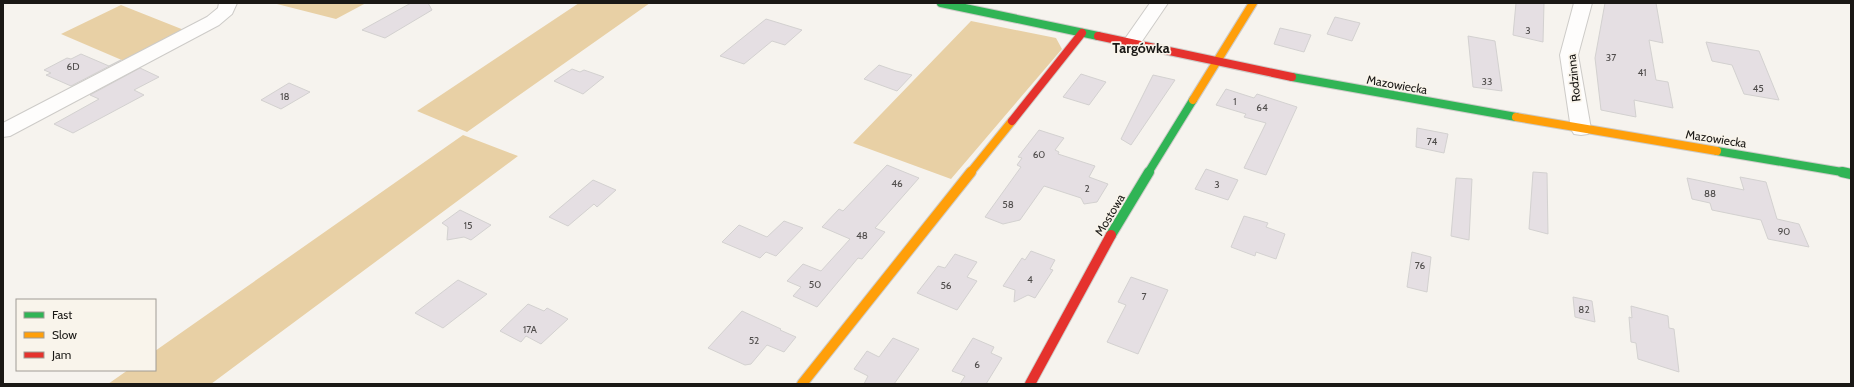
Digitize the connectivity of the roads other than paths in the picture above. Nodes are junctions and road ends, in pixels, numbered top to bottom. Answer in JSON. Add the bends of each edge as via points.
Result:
{"nodes":[{"id":1,"x":228,"y":3,"type":"edge"},
{"id":2,"x":941,"y":3,"type":"edge"},
{"id":3,"x":1159,"y":3,"type":"edge"},
{"id":4,"x":1253,"y":3,"type":"edge"},
{"id":5,"x":1583,"y":3,"type":"edge"},
{"id":6,"x":1082,"y":33,"type":"junction"},
{"id":7,"x":1131,"y":43,"type":"junction"},
{"id":8,"x":1218,"y":61,"type":"junction"},
{"id":9,"x":1582,"y":129,"type":"junction"},
{"id":10,"x":3,"y":131,"type":"edge"},
{"id":11,"x":1851,"y":174,"type":"edge"},
{"id":12,"x":802,"y":384,"type":"edge"},
{"id":13,"x":1030,"y":384,"type":"edge"}],
"edges":[{"from":1,"to":10,"type":"street","via":[[226,10],[213,21]]},
{"from":2,"to":6,"type":"street","name":"Mazowiecka"},
{"from":3,"to":7,"type":"street"},
{"from":4,"to":8,"type":"street","name":"Mostowa"},
{"from":5,"to":9,"type":"street","name":"Rodzinna","via":[[1569,55]]},
{"from":6,"to":7,"type":"street","name":"Mazowiecka"},
{"from":6,"to":12,"type":"street"},
{"from":7,"to":8,"type":"street","name":"Mazowiecka"},
{"from":8,"to":9,"type":"street","name":"Mazowiecka","via":[[1342,87]]},
{"from":8,"to":13,"type":"street","name":"Mostowa","via":[[1114,230]]},
{"from":9,"to":11,"type":"street","name":"Mazowiecka"}]}
